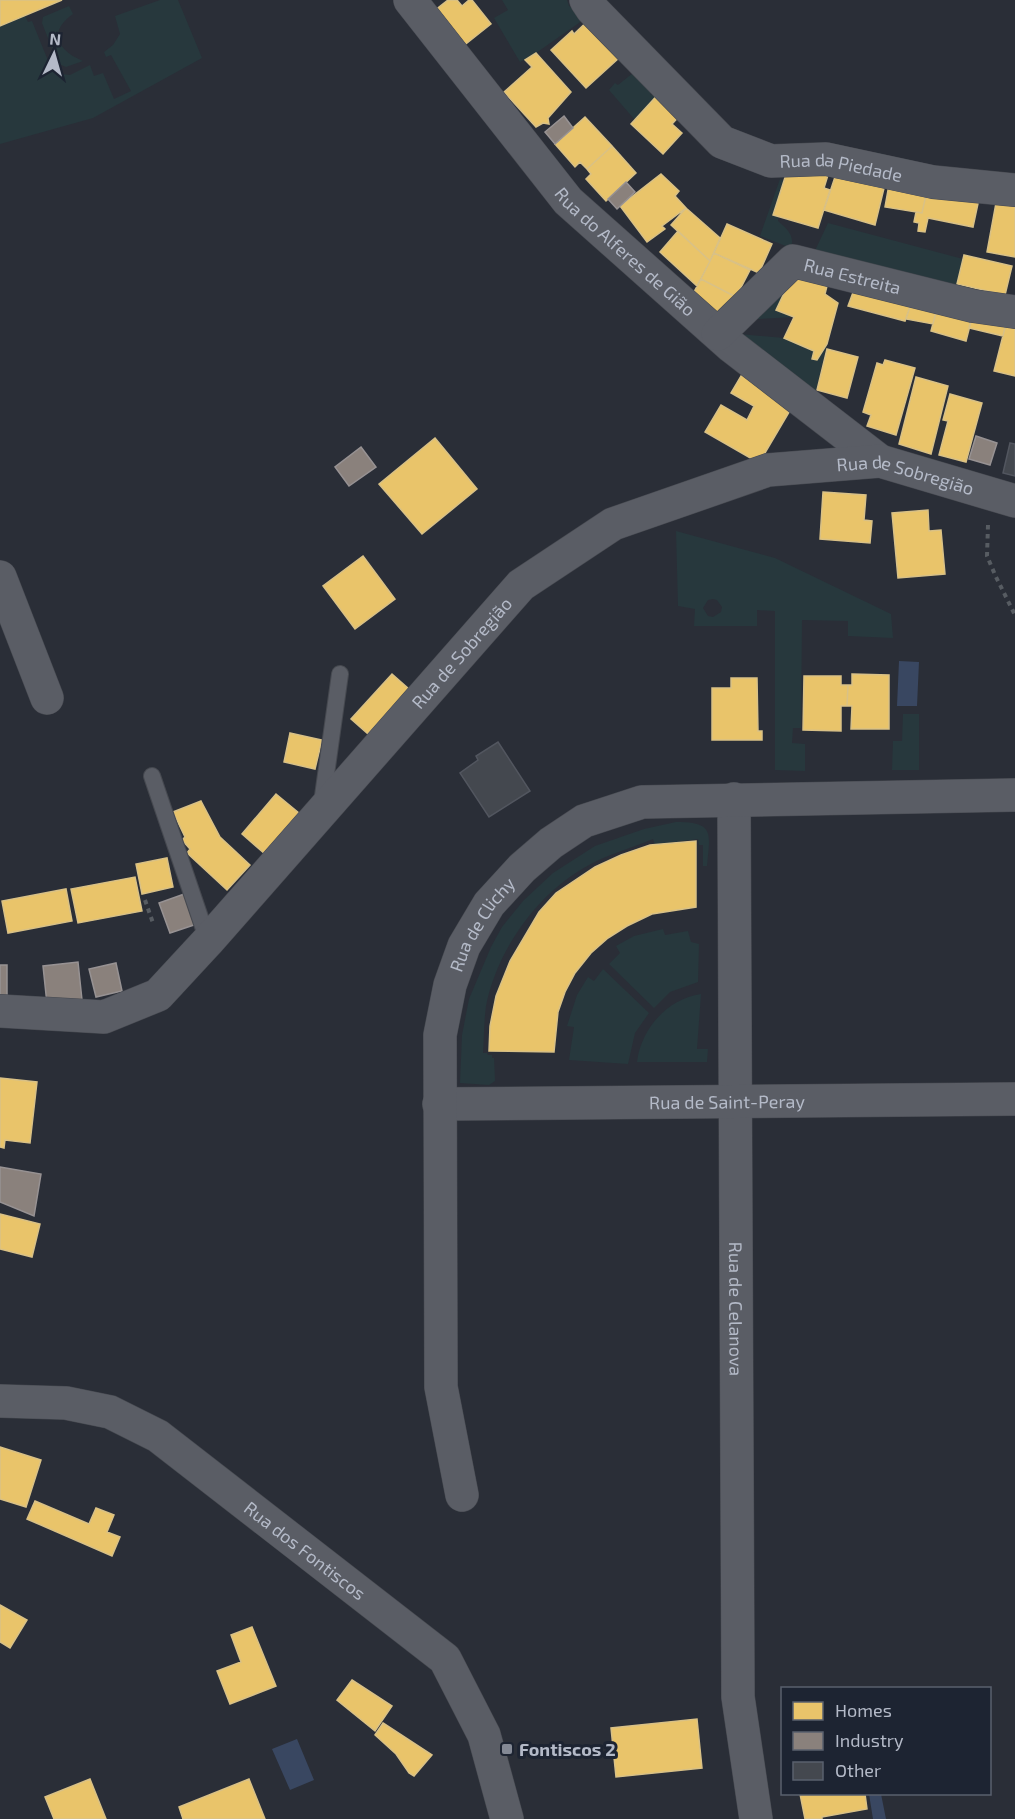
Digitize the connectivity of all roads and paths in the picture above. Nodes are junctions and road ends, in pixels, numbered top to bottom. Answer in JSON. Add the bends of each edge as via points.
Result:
{"nodes":[{"id":1,"x":410,"y":0,"type":"edge"},
{"id":2,"x":586,"y":0,"type":"edge"},
{"id":3,"x":1015,"y":190,"type":"edge"},
{"id":4,"x":1015,"y":312,"type":"edge"},
{"id":5,"x":718,"y":334,"type":"junction"},
{"id":6,"x":880,"y":461,"type":"junction"},
{"id":7,"x":1002,"y":508,"type":"edge"},
{"id":8,"x":0,"y":577,"type":"edge"},
{"id":9,"x":1015,"y":615,"type":"edge"},
{"id":10,"x":340,"y":674,"type":"dead end"},
{"id":11,"x":47,"y":698,"type":"dead end"},
{"id":12,"x":152,"y":776,"type":"dead end"},
{"id":13,"x":1015,"y":795,"type":"edge"},
{"id":14,"x":734,"y":799,"type":"junction"},
{"id":15,"x":321,"y":813,"type":"junction"},
{"id":16,"x":145,"y":900,"type":"dead end"},
{"id":17,"x":153,"y":922,"type":"dead end"},
{"id":18,"x":208,"y":941,"type":"junction"},
{"id":19,"x":0,"y":1011,"type":"edge"},
{"id":20,"x":1015,"y":1100,"type":"edge"},
{"id":21,"x":734,"y":1101,"type":"junction"},
{"id":22,"x":439,"y":1104,"type":"junction"},
{"id":23,"x":0,"y":1401,"type":"edge"},
{"id":24,"x":462,"y":1495,"type":"dead end"},
{"id":25,"x":507,"y":1819,"type":"edge"},
{"id":26,"x":756,"y":1819,"type":"edge"}],
"edges":[{"from":1,"to":5,"type":"street","name":"Rua do Alferes de Gião","via":[[568,201]]},
{"from":2,"to":3,"type":"street","name":"Rua da Piedade","via":[[722,142],[771,161],[826,159],[933,182]]},
{"from":4,"to":5,"type":"street","name":"Rua Estreita","via":[[973,306],[793,261]]},
{"from":5,"to":6,"type":"street","name":"Rua do Alferes de Gião"},
{"from":6,"to":7,"type":"street","name":"Rua de Sobregião"},
{"from":6,"to":15,"type":"street","name":"Rua de Sobregião","via":[[768,470],[613,524],[521,585]]},
{"from":7,"to":9,"type":"path","via":[[987,556]]},
{"from":8,"to":11,"type":"street"},
{"from":10,"to":15,"type":"lane"},
{"from":12,"to":18,"type":"lane"},
{"from":13,"to":14,"type":"street","name":"Rua de Clichy"},
{"from":14,"to":21,"type":"street","name":"Rua de Celanova"},
{"from":14,"to":22,"type":"street","name":"Rua de Clichy","via":[[642,802],[584,821],[522,868],[489,904],[464,946],[450,985],[440,1035]]},
{"from":15,"to":18,"type":"street","name":"Rua de Sobregião"},
{"from":16,"to":17,"type":"path"},
{"from":18,"to":19,"type":"street","name":"Rua de Sobregião","via":[[158,995],[104,1017]]},
{"from":20,"to":21,"type":"street","name":"Rua de Saint-Peray"},
{"from":21,"to":22,"type":"street","name":"Rua de Saint-Peray"},
{"from":21,"to":26,"type":"street","name":"Rua de Celanova","via":[[738,1697]]},
{"from":22,"to":24,"type":"street","name":"Rua de Clichy","via":[[441,1387]]},
{"from":23,"to":25,"type":"street","name":"Rua dos Fontiscos","via":[[66,1403],[110,1412],[158,1436],[445,1659],[484,1735]]}]}
